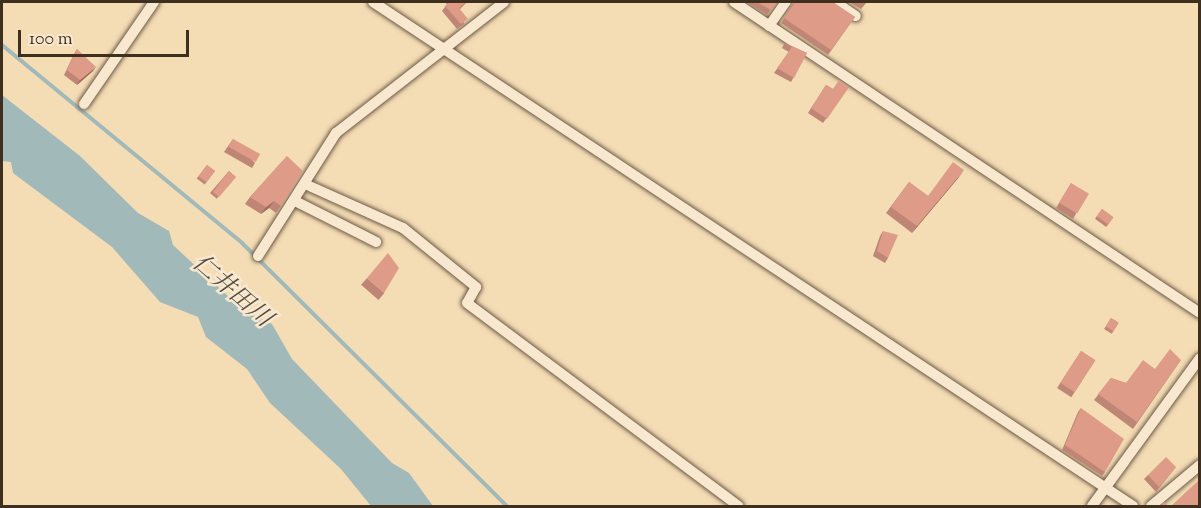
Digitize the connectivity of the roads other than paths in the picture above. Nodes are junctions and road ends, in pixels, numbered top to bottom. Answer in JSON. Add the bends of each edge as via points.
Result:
{"nodes":[{"id":1,"x":154,"y":2,"type":"edge"},
{"id":2,"x":373,"y":2,"type":"edge"},
{"id":3,"x":504,"y":2,"type":"edge"},
{"id":4,"x":734,"y":2,"type":"edge"},
{"id":5,"x":786,"y":2,"type":"edge"},
{"id":6,"x":835,"y":2,"type":"edge"},
{"id":7,"x":856,"y":16,"type":"edge"},
{"id":8,"x":769,"y":26,"type":"junction"},
{"id":9,"x":443,"y":49,"type":"junction"},
{"id":10,"x":84,"y":105,"type":"dead end"},
{"id":11,"x":305,"y":184,"type":"junction"},
{"id":12,"x":295,"y":201,"type":"junction"},
{"id":13,"x":376,"y":242,"type":"dead end"},
{"id":14,"x":258,"y":256,"type":"dead end"},
{"id":15,"x":1200,"y":313,"type":"edge"},
{"id":16,"x":1200,"y":358,"type":"edge"},
{"id":17,"x":1200,"y":465,"type":"edge"},
{"id":18,"x":1106,"y":488,"type":"junction"},
{"id":19,"x":738,"y":507,"type":"edge"},
{"id":20,"x":1092,"y":507,"type":"edge"},
{"id":21,"x":1134,"y":507,"type":"edge"},
{"id":22,"x":1151,"y":507,"type":"edge"}],
"edges":[{"from":1,"to":10,"type":"street"},
{"from":2,"to":9,"type":"street"},
{"from":3,"to":9,"type":"street"},
{"from":4,"to":8,"type":"street"},
{"from":5,"to":8,"type":"street"},
{"from":6,"to":7,"type":"street"},
{"from":8,"to":15,"type":"street"},
{"from":9,"to":11,"type":"street","via":[[336,133]]},
{"from":9,"to":18,"type":"street"},
{"from":11,"to":12,"type":"street"},
{"from":11,"to":19,"type":"street","via":[[403,228],[476,287],[466,303]]},
{"from":12,"to":13,"type":"street"},
{"from":12,"to":14,"type":"street"},
{"from":16,"to":18,"type":"street"},
{"from":17,"to":22,"type":"street"},
{"from":18,"to":20,"type":"street"},
{"from":18,"to":21,"type":"street"}]}
